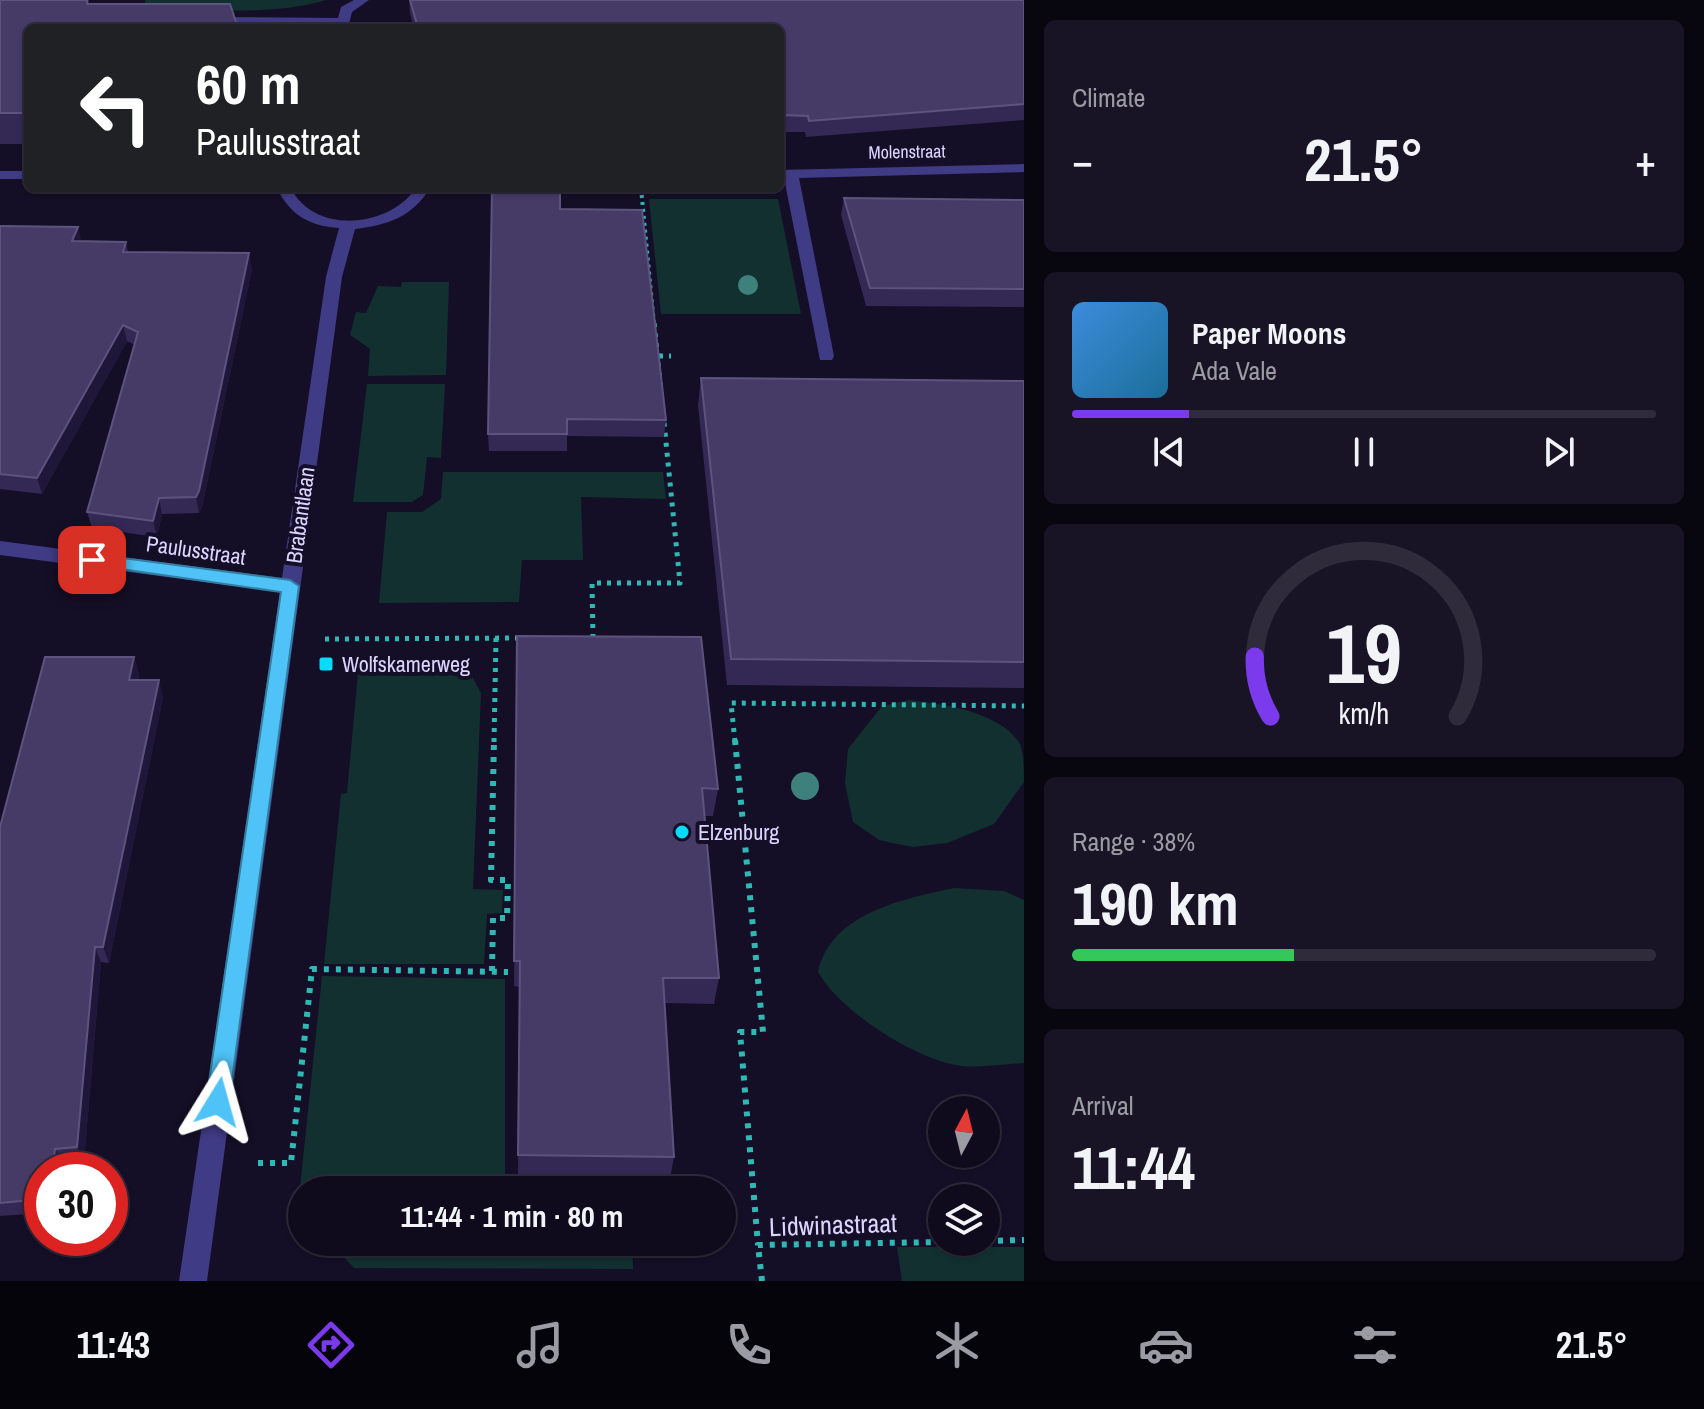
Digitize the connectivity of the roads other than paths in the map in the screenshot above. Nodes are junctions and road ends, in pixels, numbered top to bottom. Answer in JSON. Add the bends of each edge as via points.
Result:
{"nodes":[{"id":1,"x":363,"y":0,"type":"edge"},
{"id":2,"x":188,"y":21,"type":"edge"},
{"id":3,"x":303,"y":24,"type":"edge"},
{"id":4,"x":341,"y":24,"type":"edge"},
{"id":5,"x":1024,"y":168,"type":"edge"},
{"id":6,"x":785,"y":174,"type":"edge"},
{"id":7,"x":0,"y":175,"type":"edge"},
{"id":8,"x":24,"y":175,"type":"edge"},
{"id":9,"x":285,"y":192,"type":"edge"},
{"id":10,"x":421,"y":192,"type":"edge"},
{"id":11,"x":348,"y":225,"type":"junction"},
{"id":12,"x":826,"y":356,"type":"dead end"},
{"id":13,"x":0,"y":548,"type":"edge"},
{"id":14,"x":290,"y":586,"type":"junction"},
{"id":15,"x":193,"y":1281,"type":"edge"}],
"edges":[{"from":1,"to":4,"type":"street","via":[[346,10]]},
{"from":2,"to":3,"type":"street"},
{"from":5,"to":6,"type":"street","name":"Molenstraat"},
{"from":6,"to":12,"type":"street","name":"Molenstraat"},
{"from":7,"to":8,"type":"street"},
{"from":9,"to":11,"type":"street","via":[[297,211],[312,219]]},
{"from":10,"to":11,"type":"street","via":[[398,214]]},
{"from":11,"to":14,"type":"street","name":"Brabantlaan","via":[[334,277]]},
{"from":13,"to":14,"type":"street","name":"Paulusstraat"},
{"from":14,"to":15,"type":"street","name":"Brabantlaan"}]}
